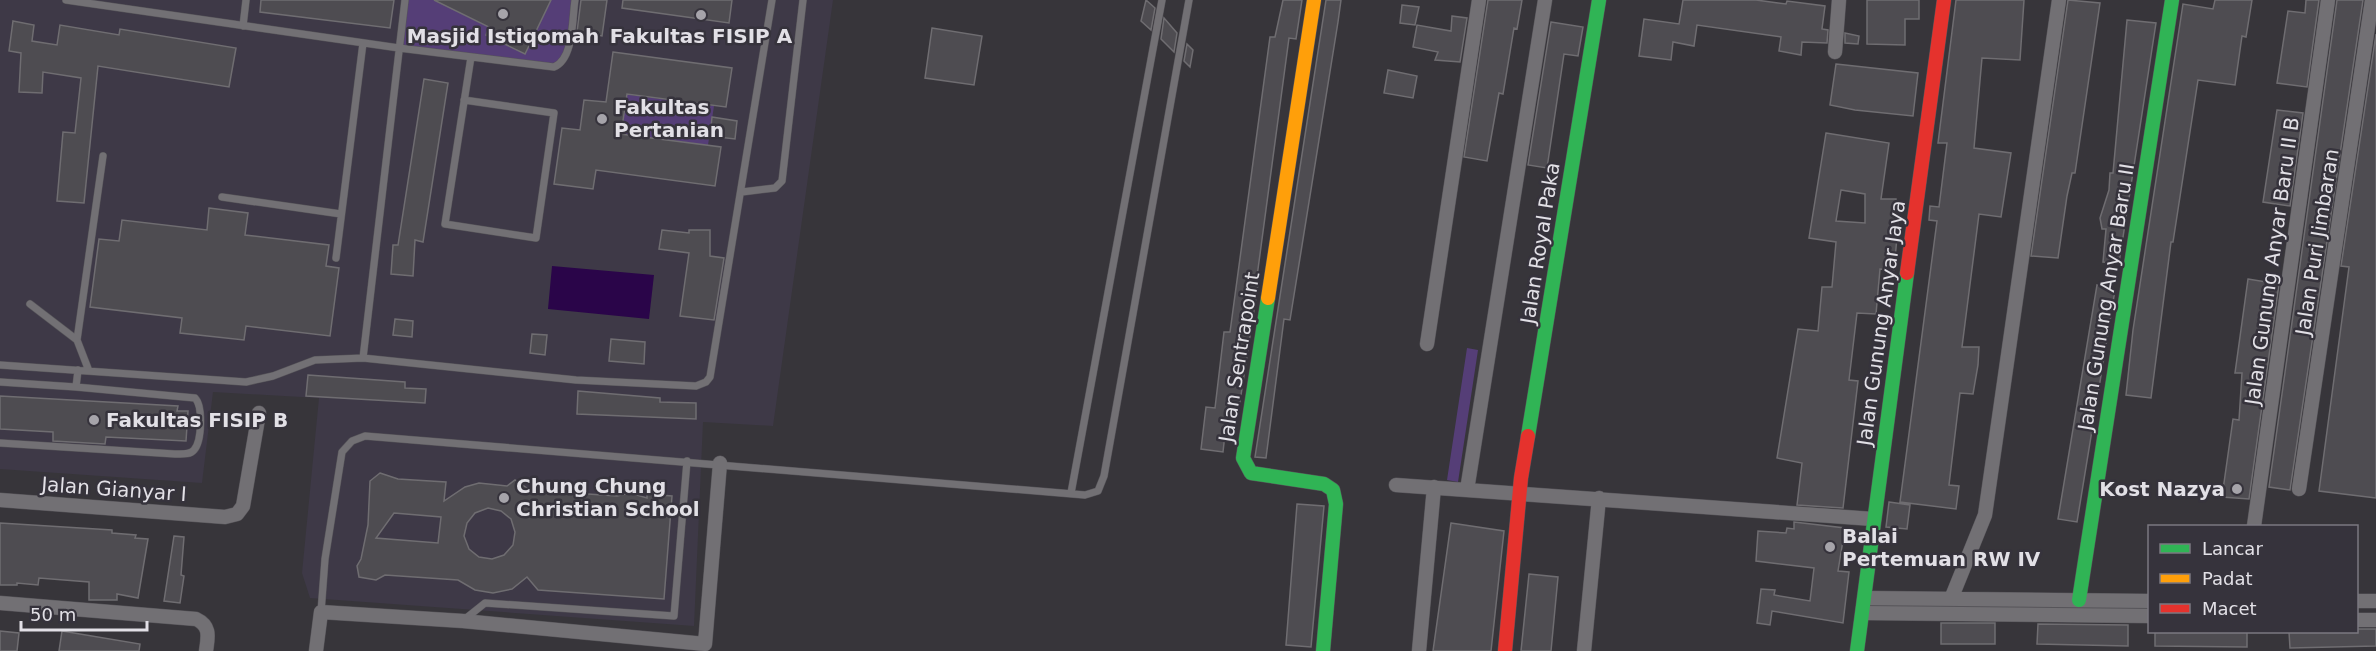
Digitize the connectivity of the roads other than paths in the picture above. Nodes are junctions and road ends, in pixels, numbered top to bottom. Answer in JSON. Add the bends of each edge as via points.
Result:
{"nodes":[{"id":1,"x":66,"y":0,"type":"edge"},
{"id":2,"x":246,"y":0,"type":"edge"},
{"id":3,"x":405,"y":0,"type":"edge"},
{"id":4,"x":574,"y":0,"type":"edge"},
{"id":5,"x":772,"y":0,"type":"edge"},
{"id":6,"x":803,"y":0,"type":"edge"},
{"id":7,"x":1162,"y":0,"type":"edge"},
{"id":8,"x":1189,"y":0,"type":"edge"},
{"id":9,"x":1314,"y":0,"type":"edge"},
{"id":10,"x":1479,"y":0,"type":"edge"},
{"id":11,"x":1545,"y":0,"type":"edge"},
{"id":12,"x":1599,"y":0,"type":"edge"},
{"id":13,"x":1839,"y":0,"type":"edge"},
{"id":14,"x":1944,"y":0,"type":"edge"},
{"id":15,"x":2059,"y":0,"type":"edge"},
{"id":16,"x":2172,"y":0,"type":"edge"},
{"id":17,"x":2328,"y":0,"type":"edge"},
{"id":18,"x":2372,"y":0,"type":"edge"},
{"id":19,"x":243,"y":26,"type":"junction"},
{"id":20,"x":363,"y":43,"type":"junction"},
{"id":21,"x":399,"y":48,"type":"junction"},
{"id":22,"x":1834,"y":52,"type":"dead end"},
{"id":23,"x":471,"y":57,"type":"junction"},
{"id":24,"x":464,"y":100,"type":"junction"},
{"id":25,"x":103,"y":156,"type":"dead end"},
{"id":26,"x":742,"y":192,"type":"junction"},
{"id":27,"x":222,"y":197,"type":"dead end"},
{"id":28,"x":341,"y":214,"type":"junction"},
{"id":29,"x":336,"y":258,"type":"dead end"},
{"id":30,"x":30,"y":304,"type":"dead end"},
{"id":31,"x":77,"y":340,"type":"junction"},
{"id":32,"x":1427,"y":344,"type":"dead end"},
{"id":33,"x":363,"y":358,"type":"junction"},
{"id":34,"x":0,"y":365,"type":"edge"},
{"id":35,"x":78,"y":370,"type":"junction"},
{"id":36,"x":89,"y":371,"type":"junction"},
{"id":37,"x":0,"y":382,"type":"edge"},
{"id":38,"x":76,"y":387,"type":"junction"},
{"id":39,"x":259,"y":413,"type":"dead end"},
{"id":40,"x":0,"y":443,"type":"edge"},
{"id":41,"x":687,"y":461,"type":"junction"},
{"id":42,"x":720,"y":464,"type":"junction"},
{"id":43,"x":1396,"y":485,"type":"dead end"},
{"id":44,"x":1434,"y":487,"type":"junction"},
{"id":45,"x":2300,"y":489,"type":"dead end"},
{"id":46,"x":1467,"y":490,"type":"junction"},
{"id":47,"x":1520,"y":492,"type":"junction"},
{"id":48,"x":1071,"y":494,"type":"junction"},
{"id":49,"x":1599,"y":498,"type":"junction"},
{"id":50,"x":0,"y":500,"type":"edge"},
{"id":51,"x":1873,"y":519,"type":"junction"},
{"id":52,"x":2254,"y":525,"type":"edge"},
{"id":53,"x":1864,"y":598,"type":"junction"},
{"id":54,"x":1951,"y":599,"type":"junction"},
{"id":55,"x":2079,"y":600,"type":"junction"},
{"id":56,"x":2148,"y":601,"type":"edge"},
{"id":57,"x":2358,"y":601,"type":"edge"},
{"id":58,"x":2376,"y":601,"type":"edge"},
{"id":59,"x":0,"y":603,"type":"edge"},
{"id":60,"x":321,"y":612,"type":"junction"},
{"id":61,"x":1863,"y":613,"type":"junction"},
{"id":62,"x":2148,"y":616,"type":"edge"},
{"id":63,"x":2358,"y":620,"type":"edge"},
{"id":64,"x":2376,"y":620,"type":"edge"},
{"id":65,"x":463,"y":621,"type":"junction"},
{"id":66,"x":645,"y":645,"type":"edge"},
{"id":67,"x":206,"y":651,"type":"edge"},
{"id":68,"x":316,"y":651,"type":"edge"},
{"id":69,"x":1323,"y":651,"type":"edge"},
{"id":70,"x":1419,"y":651,"type":"edge"},
{"id":71,"x":1505,"y":651,"type":"edge"},
{"id":72,"x":1584,"y":651,"type":"edge"},
{"id":73,"x":1857,"y":651,"type":"edge"}],
"edges":[{"from":1,"to":19,"type":"lane"},
{"from":2,"to":19,"type":"lane"},
{"from":3,"to":21,"type":"lane"},
{"from":4,"to":23,"type":"lane","via":[[567,54],[558,65]]},
{"from":5,"to":26,"type":"lane"},
{"from":6,"to":26,"type":"lane","via":[[782,181],[775,188]]},
{"from":7,"to":48,"type":"lane"},
{"from":8,"to":48,"type":"lane","via":[[1104,476],[1098,491]]},
{"from":9,"to":69,"type":"street","name":"Jalan Sentrapoint","via":[[1243,458],[1251,473],[1324,484],[1334,493]]},
{"from":10,"to":32,"type":"street"},
{"from":11,"to":46,"type":"street","name":"Jalan Royal Paka"},
{"from":12,"to":47,"type":"street","name":"Jalan Royal Paka"},
{"from":13,"to":22,"type":"street"},
{"from":14,"to":51,"type":"street","name":"Jalan Gunung Anyar Jaya"},
{"from":15,"to":54,"type":"street","via":[[1985,515]]},
{"from":16,"to":55,"type":"street","name":"Jalan Gunung Anyar Baru II"},
{"from":17,"to":52,"type":"street","name":"Jalan Gunung Anyar Baru II B"},
{"from":18,"to":45,"type":"street","name":"Jalan Puri Jimbaran"},
{"from":19,"to":20,"type":"lane"},
{"from":20,"to":21,"type":"lane"},
{"from":20,"to":28,"type":"lane"},
{"from":21,"to":23,"type":"lane"},
{"from":21,"to":33,"type":"lane"},
{"from":23,"to":24,"type":"lane"},
{"from":24,"to":24,"type":"lane","via":[[445,224],[536,238],[554,113]]},
{"from":25,"to":31,"type":"lane"},
{"from":26,"to":33,"type":"lane","via":[[710,377],[704,383],[696,386],[576,380]]},
{"from":27,"to":28,"type":"lane"},
{"from":28,"to":29,"type":"lane"},
{"from":30,"to":31,"type":"lane"},
{"from":31,"to":36,"type":"lane"},
{"from":33,"to":36,"type":"lane","via":[[315,360],[246,382]]},
{"from":34,"to":35,"type":"lane"},
{"from":35,"to":36,"type":"lane"},
{"from":35,"to":38,"type":"lane"},
{"from":37,"to":38,"type":"lane"},
{"from":38,"to":40,"type":"lane","via":[[195,398],[200,406],[196,448],[188,454],[175,454]]},
{"from":39,"to":50,"type":"street","name":"Jalan Gianyar I","via":[[243,506],[237,514],[225,517]]},
{"from":41,"to":42,"type":"lane"},
{"from":41,"to":60,"type":"lane","via":[[365,436],[352,441],[342,452]]},
{"from":41,"to":65,"type":"lane","via":[[674,616],[485,603]]},
{"from":42,"to":48,"type":"lane"},
{"from":42,"to":66,"type":"street","via":[[705,644]]},
{"from":43,"to":44,"type":"street"},
{"from":44,"to":46,"type":"street"},
{"from":44,"to":70,"type":"street"},
{"from":46,"to":47,"type":"street"},
{"from":47,"to":49,"type":"street"},
{"from":47,"to":71,"type":"street","name":"Jalan Royal Paka"},
{"from":49,"to":51,"type":"street"},
{"from":49,"to":72,"type":"street"},
{"from":51,"to":53,"type":"street","name":"Jalan Gunung Anyar Jaya"},
{"from":53,"to":54,"type":"street"},
{"from":53,"to":61,"type":"street","name":"Jalan Gunung Anyar Jaya"},
{"from":54,"to":55,"type":"street"},
{"from":55,"to":56,"type":"street"},
{"from":57,"to":58,"type":"street"},
{"from":59,"to":67,"type":"street","via":[[196,619],[208,629]]},
{"from":60,"to":65,"type":"street"},
{"from":60,"to":68,"type":"street"},
{"from":61,"to":62,"type":"street"},
{"from":61,"to":73,"type":"street","name":"Jalan Gunung Anyar Jaya"},
{"from":63,"to":64,"type":"street"},
{"from":65,"to":66,"type":"street"}]}
